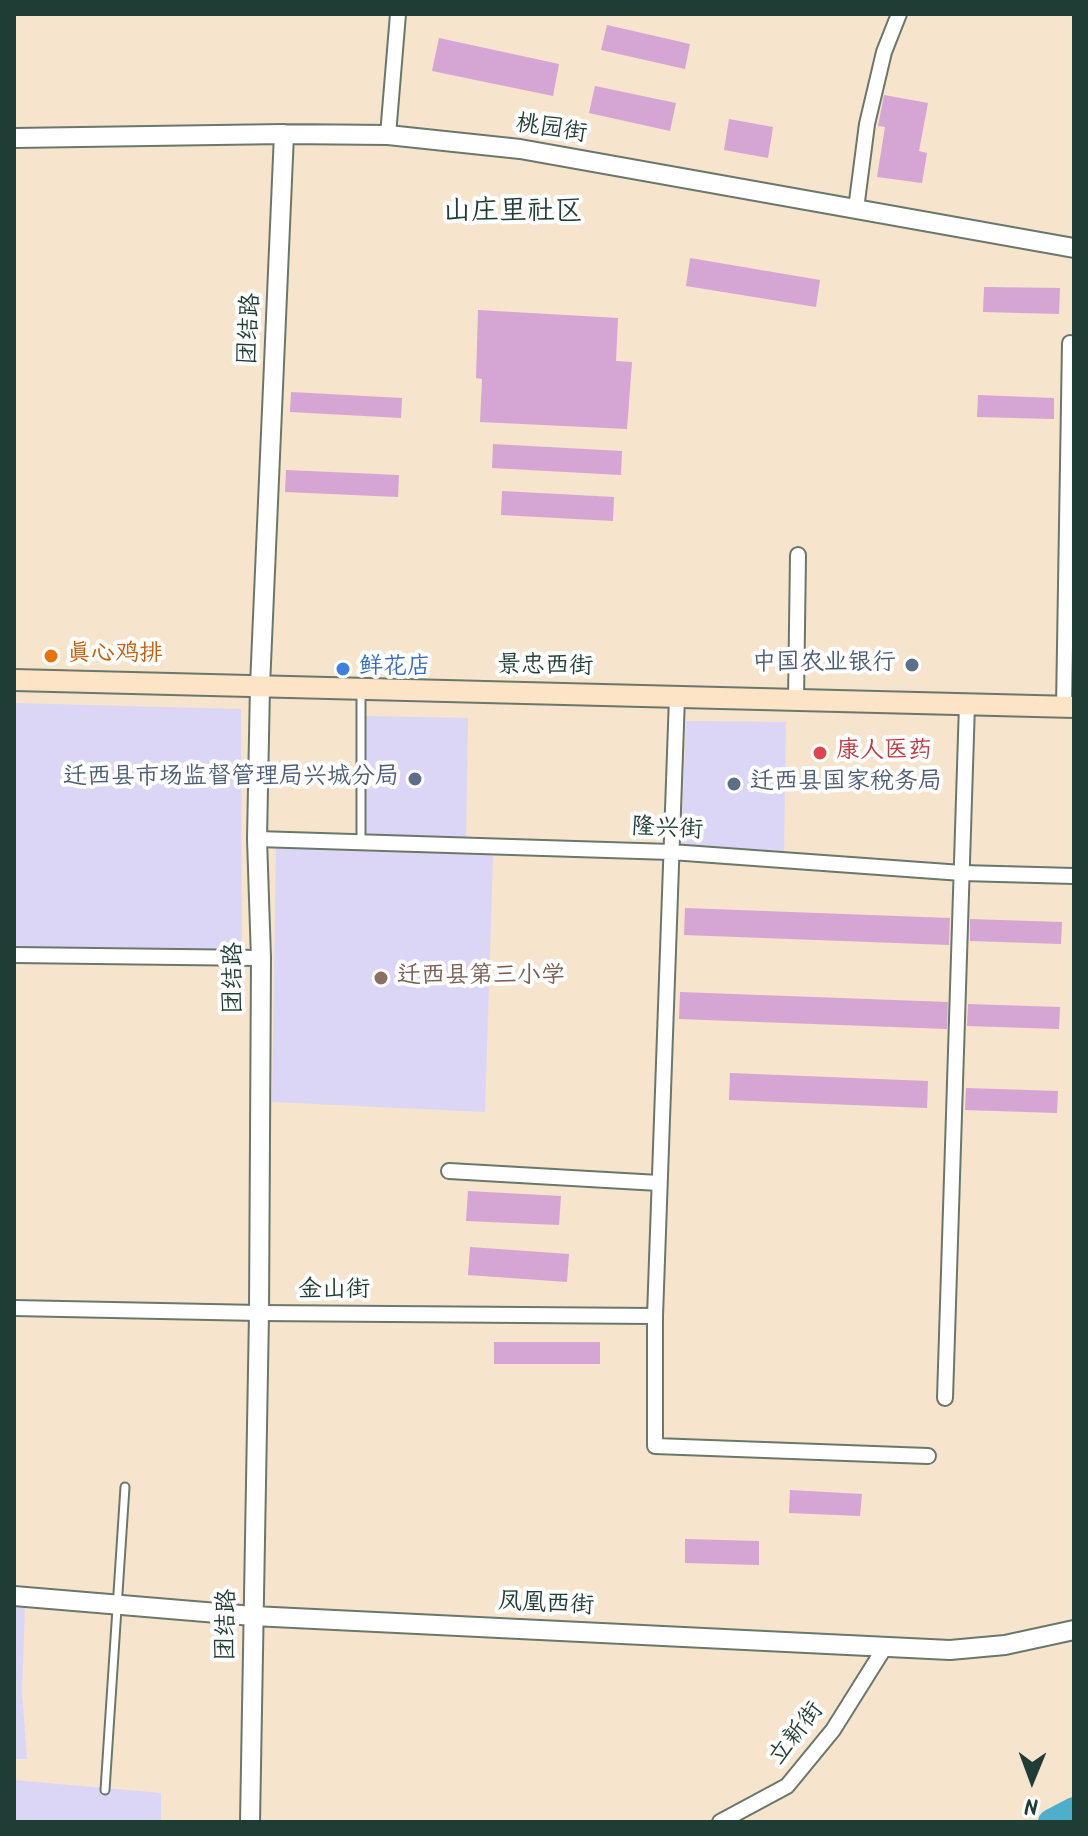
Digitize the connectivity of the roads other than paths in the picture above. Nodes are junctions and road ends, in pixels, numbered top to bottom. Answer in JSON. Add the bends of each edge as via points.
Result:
{"nodes":[{"id":1,"x":398,"y":14,"type":"edge"},
{"id":2,"x":899,"y":14,"type":"edge"},
{"id":3,"x":284,"y":134,"type":"junction"},
{"id":4,"x":388,"y":135,"type":"junction"},
{"id":5,"x":14,"y":138,"type":"edge"},
{"id":6,"x":856,"y":209,"type":"junction"},
{"id":7,"x":1074,"y":248,"type":"edge"},
{"id":8,"x":1070,"y":343,"type":"dead end"},
{"id":9,"x":798,"y":555,"type":"dead end"},
{"id":10,"x":14,"y":680,"type":"edge"},
{"id":11,"x":260,"y":686,"type":"junction"},
{"id":12,"x":361,"y":689,"type":"junction"},
{"id":13,"x":677,"y":697,"type":"junction"},
{"id":14,"x":796,"y":700,"type":"junction"},
{"id":15,"x":967,"y":704,"type":"junction"},
{"id":16,"x":1069,"y":707,"type":"edge"},
{"id":17,"x":257,"y":839,"type":"junction"},
{"id":18,"x":361,"y":842,"type":"junction"},
{"id":19,"x":671,"y":852,"type":"junction"},
{"id":20,"x":962,"y":873,"type":"junction"},
{"id":21,"x":1074,"y":876,"type":"edge"},
{"id":22,"x":14,"y":955,"type":"edge"},
{"id":23,"x":261,"y":958,"type":"junction"},
{"id":24,"x":449,"y":1171,"type":"dead end"},
{"id":25,"x":659,"y":1183,"type":"junction"},
{"id":26,"x":14,"y":1308,"type":"edge"},
{"id":27,"x":259,"y":1313,"type":"junction"},
{"id":28,"x":655,"y":1316,"type":"junction"},
{"id":29,"x":945,"y":1398,"type":"dead end"},
{"id":30,"x":928,"y":1456,"type":"dead end"},
{"id":31,"x":125,"y":1487,"type":"dead end"},
{"id":32,"x":14,"y":1596,"type":"edge"},
{"id":33,"x":118,"y":1604,"type":"junction"},
{"id":34,"x":253,"y":1616,"type":"junction"},
{"id":35,"x":1074,"y":1630,"type":"edge"},
{"id":36,"x":885,"y":1647,"type":"junction"},
{"id":37,"x":105,"y":1790,"type":"dead end"},
{"id":38,"x":250,"y":1822,"type":"edge"},
{"id":39,"x":720,"y":1822,"type":"edge"}],
"edges":[{"from":1,"to":4,"type":"street"},
{"from":2,"to":6,"type":"street","via":[[867,124]]},
{"from":3,"to":4,"type":"street","name":"桃园街"},
{"from":3,"to":5,"type":"street","name":"桃园街"},
{"from":3,"to":11,"type":"street","name":"团结路"},
{"from":4,"to":6,"type":"street","name":"桃园街","via":[[520,149]]},
{"from":6,"to":7,"type":"street","name":"桃园街"},
{"from":8,"to":16,"type":"street"},
{"from":9,"to":14,"type":"street"},
{"from":10,"to":11,"type":"main road","name":"景忠西街"},
{"from":11,"to":12,"type":"main road","name":"景忠西街"},
{"from":11,"to":17,"type":"street","name":"团结路"},
{"from":12,"to":13,"type":"main road","name":"景忠西街"},
{"from":12,"to":18,"type":"lane"},
{"from":13,"to":14,"type":"main road","name":"景忠西街"},
{"from":13,"to":19,"type":"street"},
{"from":14,"to":15,"type":"main road","name":"景忠西街"},
{"from":15,"to":16,"type":"main road","name":"景忠西街"},
{"from":15,"to":20,"type":"street"},
{"from":17,"to":18,"type":"street","name":"隆兴街"},
{"from":17,"to":23,"type":"street","name":"团结路"},
{"from":18,"to":19,"type":"street","name":"隆兴街"},
{"from":19,"to":20,"type":"street","name":"隆兴街"},
{"from":19,"to":25,"type":"street"},
{"from":20,"to":21,"type":"street","name":"隆兴街"},
{"from":20,"to":29,"type":"street"},
{"from":22,"to":23,"type":"street"},
{"from":23,"to":27,"type":"street","name":"团结路"},
{"from":24,"to":25,"type":"street"},
{"from":25,"to":28,"type":"street"},
{"from":26,"to":27,"type":"street","name":"金山街"},
{"from":27,"to":28,"type":"street","name":"金山街"},
{"from":27,"to":34,"type":"street","name":"团结路"},
{"from":28,"to":30,"type":"street","via":[[655,1446]]},
{"from":31,"to":33,"type":"lane"},
{"from":32,"to":33,"type":"street","name":"凤凰西街"},
{"from":33,"to":34,"type":"street","name":"凤凰西街"},
{"from":33,"to":37,"type":"lane"},
{"from":34,"to":36,"type":"street","name":"凤凰西街"},
{"from":34,"to":38,"type":"street","name":"团结路"},
{"from":35,"to":36,"type":"street","name":"凤凰西街","via":[[977,1648]]},
{"from":36,"to":39,"type":"street","name":"立新街","via":[[833,1730],[787,1786]]}]}
